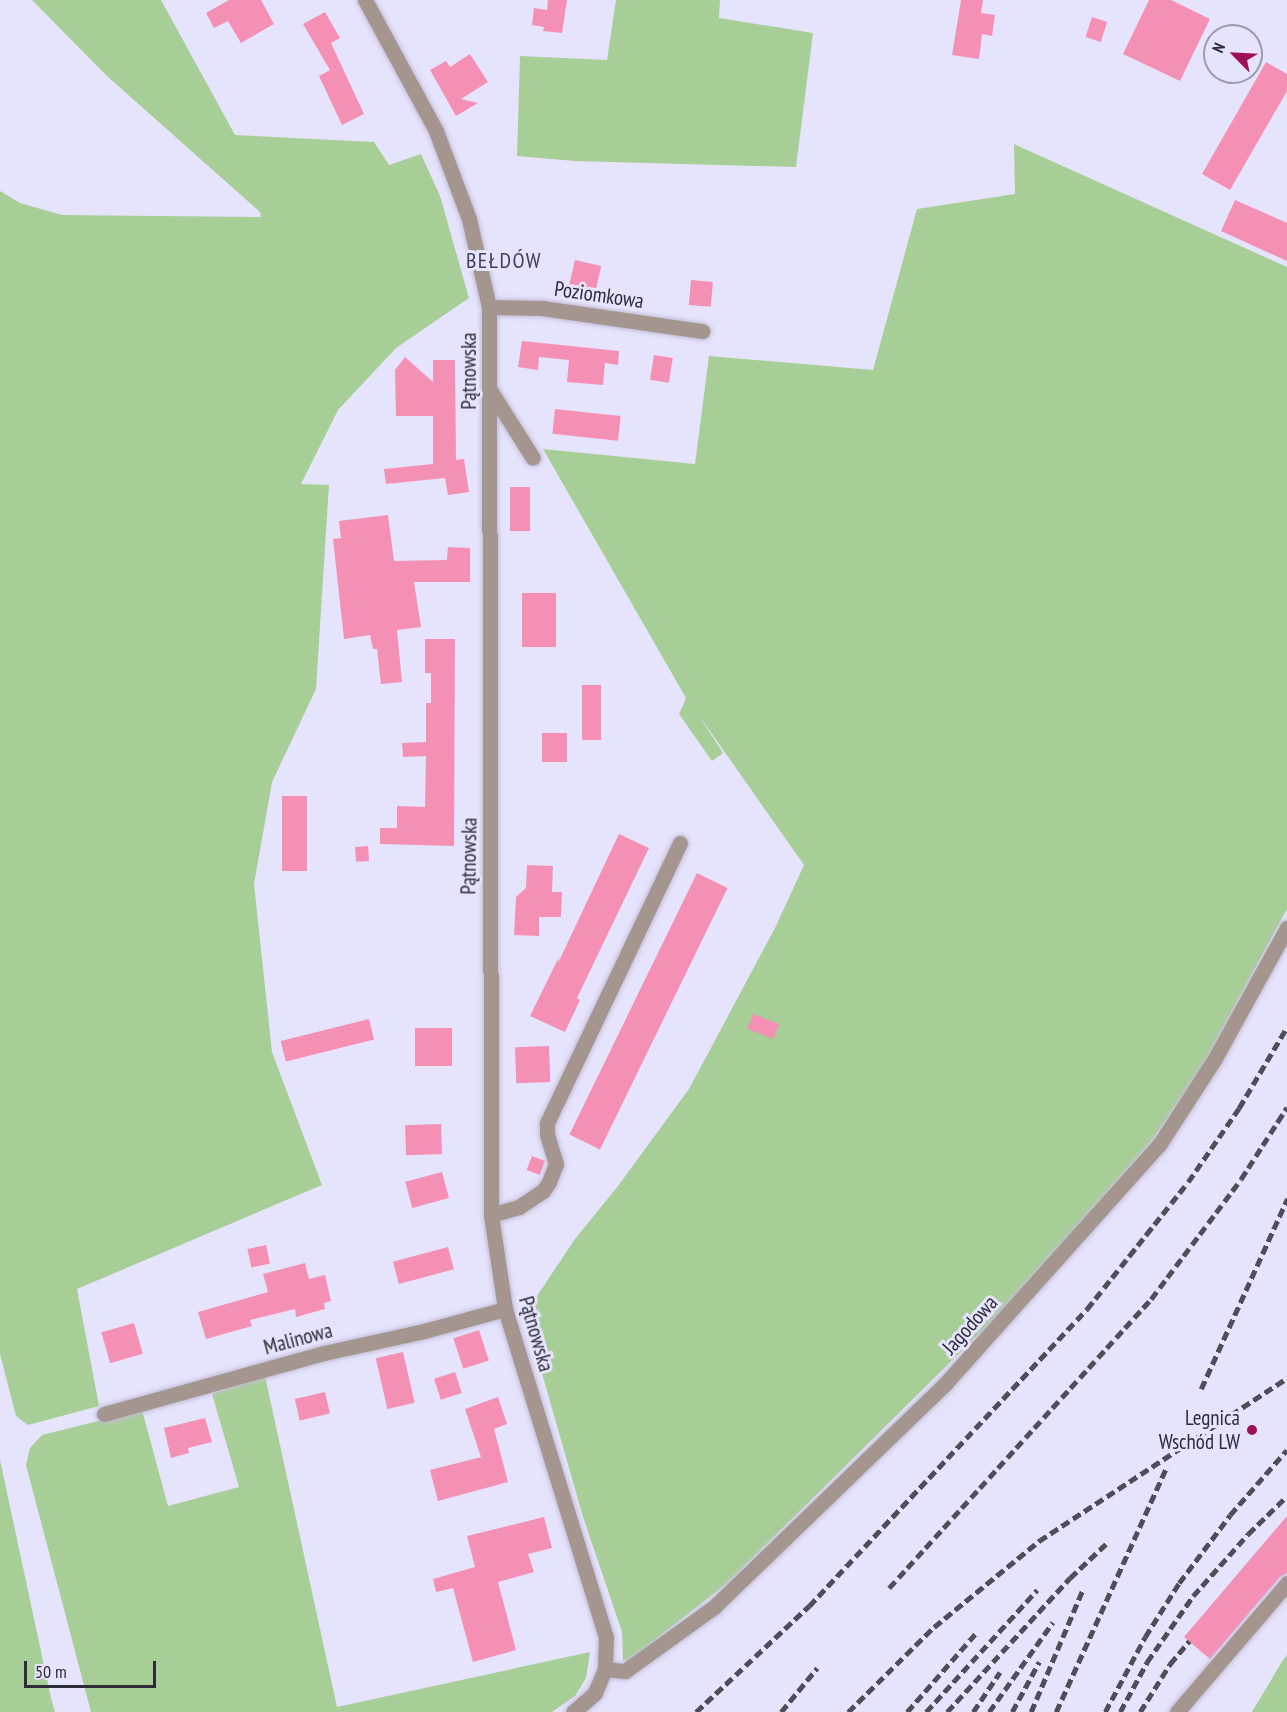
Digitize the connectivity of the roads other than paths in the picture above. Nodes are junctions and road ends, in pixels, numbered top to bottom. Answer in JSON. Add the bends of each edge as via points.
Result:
{"nodes":[{"id":1,"x":364,"y":0,"type":"edge"},
{"id":2,"x":489,"y":307,"type":"junction"},
{"id":3,"x":702,"y":332,"type":"dead end"},
{"id":4,"x":490,"y":390,"type":"junction"},
{"id":5,"x":533,"y":458,"type":"dead end"},
{"id":6,"x":680,"y":843,"type":"dead end"},
{"id":7,"x":1287,"y":928,"type":"edge"},
{"id":8,"x":491,"y":1215,"type":"junction"},
{"id":9,"x":505,"y":1309,"type":"junction"},
{"id":10,"x":104,"y":1414,"type":"dead end"},
{"id":11,"x":1287,"y":1583,"type":"edge"},
{"id":12,"x":605,"y":1669,"type":"junction"},
{"id":13,"x":573,"y":1712,"type":"edge"},
{"id":14,"x":1177,"y":1712,"type":"edge"}],
"edges":[{"from":1,"to":2,"type":"street","name":"Pątnowska","via":[[436,131],[469,219]]},
{"from":2,"to":3,"type":"street","name":"Poziomkowa","via":[[542,309]]},
{"from":2,"to":4,"type":"street","name":"Pątnowska"},
{"from":4,"to":5,"type":"street"},
{"from":4,"to":8,"type":"street","name":"Pątnowska"},
{"from":6,"to":8,"type":"street","via":[[547,1123],[556,1164],[549,1182],[543,1191],[519,1207]]},
{"from":7,"to":12,"type":"street","name":"Jagodowa","via":[[1214,1060],[1159,1144],[945,1384],[714,1607],[625,1671]]},
{"from":8,"to":9,"type":"street","name":"Pątnowska"},
{"from":9,"to":10,"type":"street","name":"Malinowa","via":[[324,1353]]},
{"from":9,"to":12,"type":"street","name":"Pątnowska","via":[[606,1636]]},
{"from":11,"to":14,"type":"street"},
{"from":12,"to":13,"type":"street","name":"Pątnowska","via":[[595,1693]]}]}
